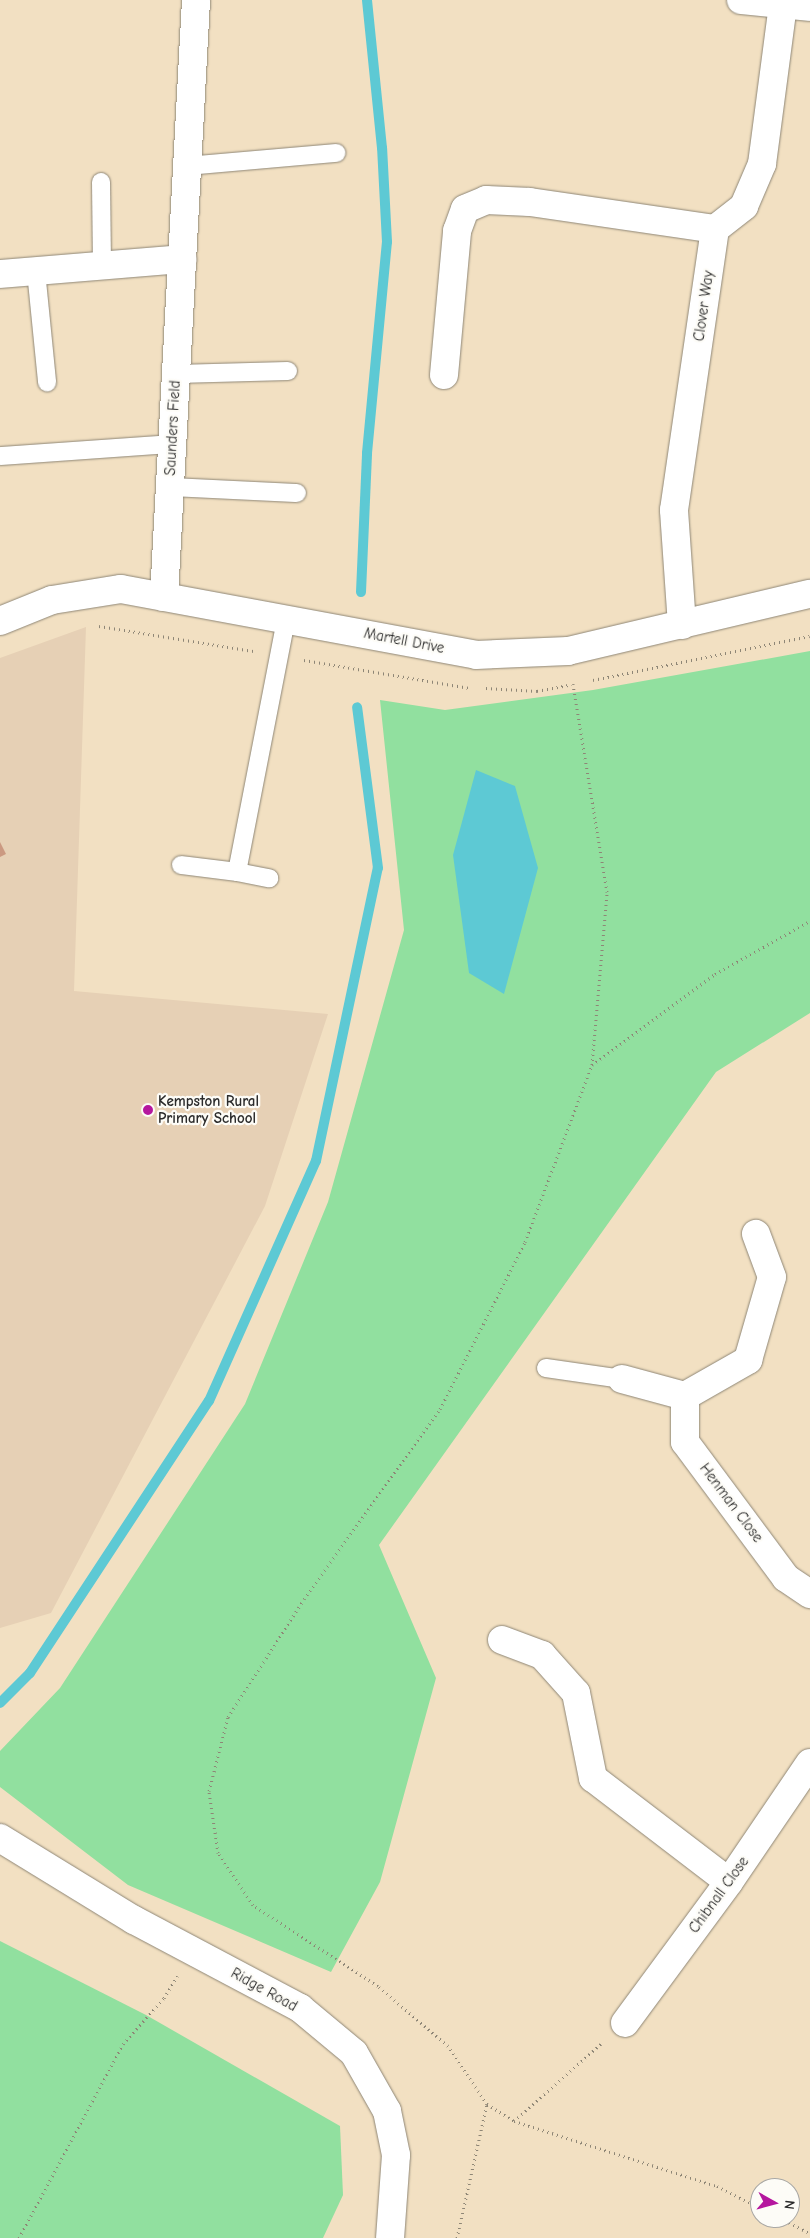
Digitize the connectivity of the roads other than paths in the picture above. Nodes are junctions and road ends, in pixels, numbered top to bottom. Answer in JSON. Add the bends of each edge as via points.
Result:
{"nodes":[{"id":1,"x":196,"y":0,"type":"edge"},
{"id":2,"x":741,"y":0,"type":"edge"},
{"id":3,"x":783,"y":5,"type":"junction"},
{"id":4,"x":810,"y":7,"type":"edge"},
{"id":5,"x":336,"y":153,"type":"dead end"},
{"id":6,"x":187,"y":166,"type":"junction"},
{"id":7,"x":101,"y":182,"type":"dead end"},
{"id":8,"x":715,"y":229,"type":"junction"},
{"id":9,"x":182,"y":260,"type":"junction"},
{"id":10,"x":102,"y":266,"type":"junction"},
{"id":11,"x":36,"y":271,"type":"junction"},
{"id":12,"x":0,"y":274,"type":"edge"},
{"id":13,"x":288,"y":370,"type":"dead end"},
{"id":14,"x":176,"y":374,"type":"junction"},
{"id":15,"x":444,"y":375,"type":"dead end"},
{"id":16,"x":47,"y":382,"type":"dead end"},
{"id":17,"x":172,"y":444,"type":"junction"},
{"id":18,"x":0,"y":456,"type":"edge"},
{"id":19,"x":170,"y":487,"type":"junction"},
{"id":20,"x":296,"y":493,"type":"dead end"},
{"id":21,"x":810,"y":594,"type":"edge"},
{"id":22,"x":164,"y":597,"type":"junction"},
{"id":23,"x":286,"y":619,"type":"junction"},
{"id":24,"x":0,"y":621,"type":"edge"},
{"id":25,"x":682,"y":624,"type":"junction"},
{"id":26,"x":181,"y":865,"type":"dead end"},
{"id":27,"x":237,"y":872,"type":"junction"},
{"id":28,"x":269,"y":878,"type":"dead end"},
{"id":29,"x":756,"y":1234,"type":"dead end"},
{"id":30,"x":546,"y":1368,"type":"dead end"},
{"id":31,"x":622,"y":1379,"type":"joint"},
{"id":32,"x":685,"y":1396,"type":"junction"},
{"id":33,"x":810,"y":1594,"type":"edge"},
{"id":34,"x":502,"y":1640,"type":"dead end"},
{"id":35,"x":810,"y":1763,"type":"edge"},
{"id":36,"x":0,"y":1838,"type":"edge"},
{"id":37,"x":729,"y":1882,"type":"junction"},
{"id":38,"x":625,"y":2023,"type":"road end"},
{"id":39,"x":390,"y":2238,"type":"edge"}],
"edges":[{"from":1,"to":6,"type":"street","name":"Saunders Field"},
{"from":2,"to":3,"type":"street"},
{"from":3,"to":4,"type":"street"},
{"from":3,"to":8,"type":"street","via":[[762,164],[744,206]]},
{"from":5,"to":6,"type":"lane"},
{"from":6,"to":9,"type":"street","name":"Saunders Field"},
{"from":7,"to":10,"type":"lane"},
{"from":8,"to":15,"type":"street","via":[[530,202],[486,200],[465,209],[457,231]]},
{"from":8,"to":25,"type":"street","name":"Clover Way","via":[[674,510]]},
{"from":9,"to":10,"type":"street"},
{"from":9,"to":14,"type":"street","name":"Saunders Field"},
{"from":10,"to":11,"type":"street"},
{"from":11,"to":12,"type":"street"},
{"from":11,"to":16,"type":"lane"},
{"from":13,"to":14,"type":"lane"},
{"from":14,"to":17,"type":"street","name":"Saunders Field"},
{"from":17,"to":18,"type":"lane"},
{"from":17,"to":19,"type":"street","name":"Saunders Field"},
{"from":19,"to":20,"type":"lane"},
{"from":19,"to":22,"type":"street","name":"Saunders Field"},
{"from":21,"to":25,"type":"street","name":"Martell Drive"},
{"from":22,"to":23,"type":"street","name":"Martell Drive"},
{"from":22,"to":24,"type":"street","name":"Martell Drive","via":[[121,589],[52,600]]},
{"from":23,"to":25,"type":"street","name":"Martell Drive","via":[[476,655],[568,651]]},
{"from":23,"to":27,"type":"lane"},
{"from":26,"to":27,"type":"lane"},
{"from":27,"to":28,"type":"lane"},
{"from":29,"to":32,"type":"street","via":[[772,1277],[748,1360]]},
{"from":30,"to":31,"type":"lane"},
{"from":31,"to":32,"type":"street"},
{"from":32,"to":33,"type":"street","name":"Henman Close","via":[[685,1442],[786,1578]]},
{"from":34,"to":37,"type":"street","via":[[542,1655],[576,1693],[593,1778]]},
{"from":35,"to":37,"type":"street","name":"Chibnall Close"},
{"from":36,"to":39,"type":"street","name":"Ridge Road","via":[[134,1920],[300,2008],[354,2052],[388,2111],[396,2155]]},
{"from":37,"to":38,"type":"street","name":"Chibnall Close"}]}
